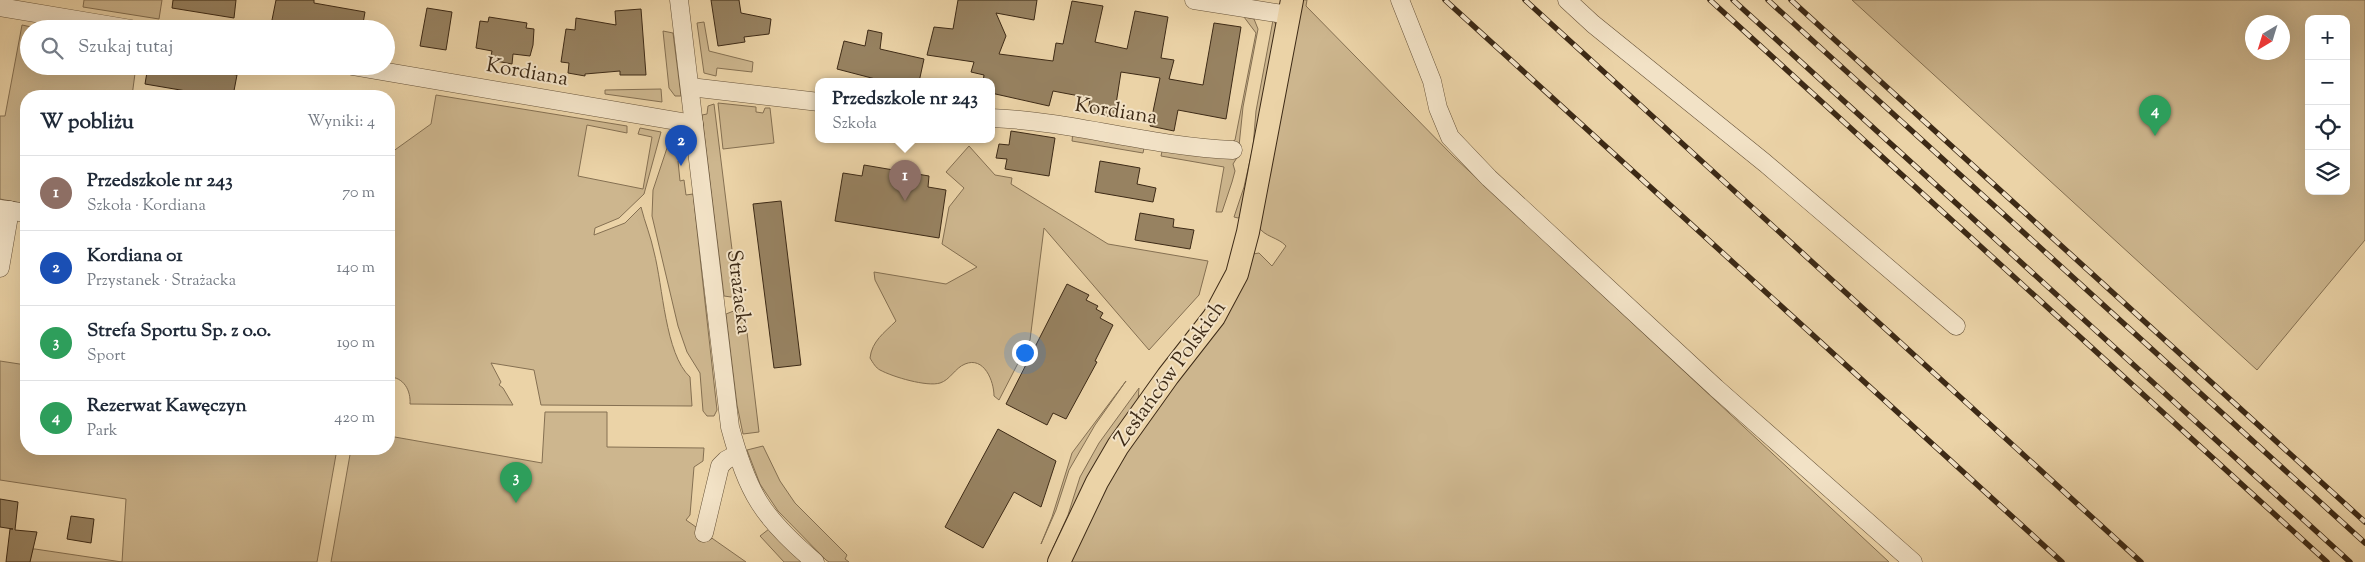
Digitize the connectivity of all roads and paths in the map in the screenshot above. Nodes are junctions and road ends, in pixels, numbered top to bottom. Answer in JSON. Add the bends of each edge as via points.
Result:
{"nodes":[{"id":1,"x":679,"y":0,"type":"edge"},
{"id":2,"x":1194,"y":0,"type":"edge"},
{"id":3,"x":1400,"y":0,"type":"edge"},
{"id":4,"x":1567,"y":0,"type":"edge"},
{"id":5,"x":0,"y":7,"type":"edge"},
{"id":6,"x":1290,"y":8,"type":"edge"},
{"id":7,"x":77,"y":20,"type":"edge"},
{"id":8,"x":395,"y":73,"type":"edge"},
{"id":9,"x":690,"y":87,"type":"junction"},
{"id":10,"x":815,"y":102,"type":"edge"},
{"id":11,"x":995,"y":118,"type":"edge"},
{"id":12,"x":694,"y":124,"type":"junction"},
{"id":13,"x":1233,"y":150,"type":"dead end"},
{"id":14,"x":12,"y":211,"type":"edge"},
{"id":15,"x":0,"y":268,"type":"edge"},
{"id":16,"x":1956,"y":326,"type":"dead end"},
{"id":17,"x":737,"y":454,"type":"junction"},
{"id":18,"x":704,"y":533,"type":"dead end"},
{"id":19,"x":815,"y":562,"type":"edge"},
{"id":20,"x":1059,"y":562,"type":"edge"},
{"id":21,"x":1913,"y":562,"type":"edge"}],
"edges":[{"from":1,"to":9,"type":"street","name":"Strażacka"},
{"from":2,"to":6,"type":"street"},
{"from":3,"to":21,"type":"street","via":[[1450,137],[1489,178],[1716,388]]},
{"from":4,"to":16,"type":"street"},
{"from":5,"to":7,"type":"street"},
{"from":6,"to":20,"type":"main road","name":"Zesłańców Polskich","via":[[1248,232],[1237,274],[1214,317],[1118,446]]},
{"from":8,"to":12,"type":"street","name":"Kordiana"},
{"from":9,"to":10,"type":"street"},
{"from":9,"to":12,"type":"street","name":"Strażacka"},
{"from":11,"to":13,"type":"street","name":"Kordiana"},
{"from":12,"to":17,"type":"street","name":"Strażacka","via":[[730,427]]},
{"from":14,"to":15,"type":"street"},
{"from":17,"to":18,"type":"street","via":[[720,466]]},
{"from":17,"to":19,"type":"street","name":"Strażacka","via":[[746,480],[762,508],[780,532]]}]}
